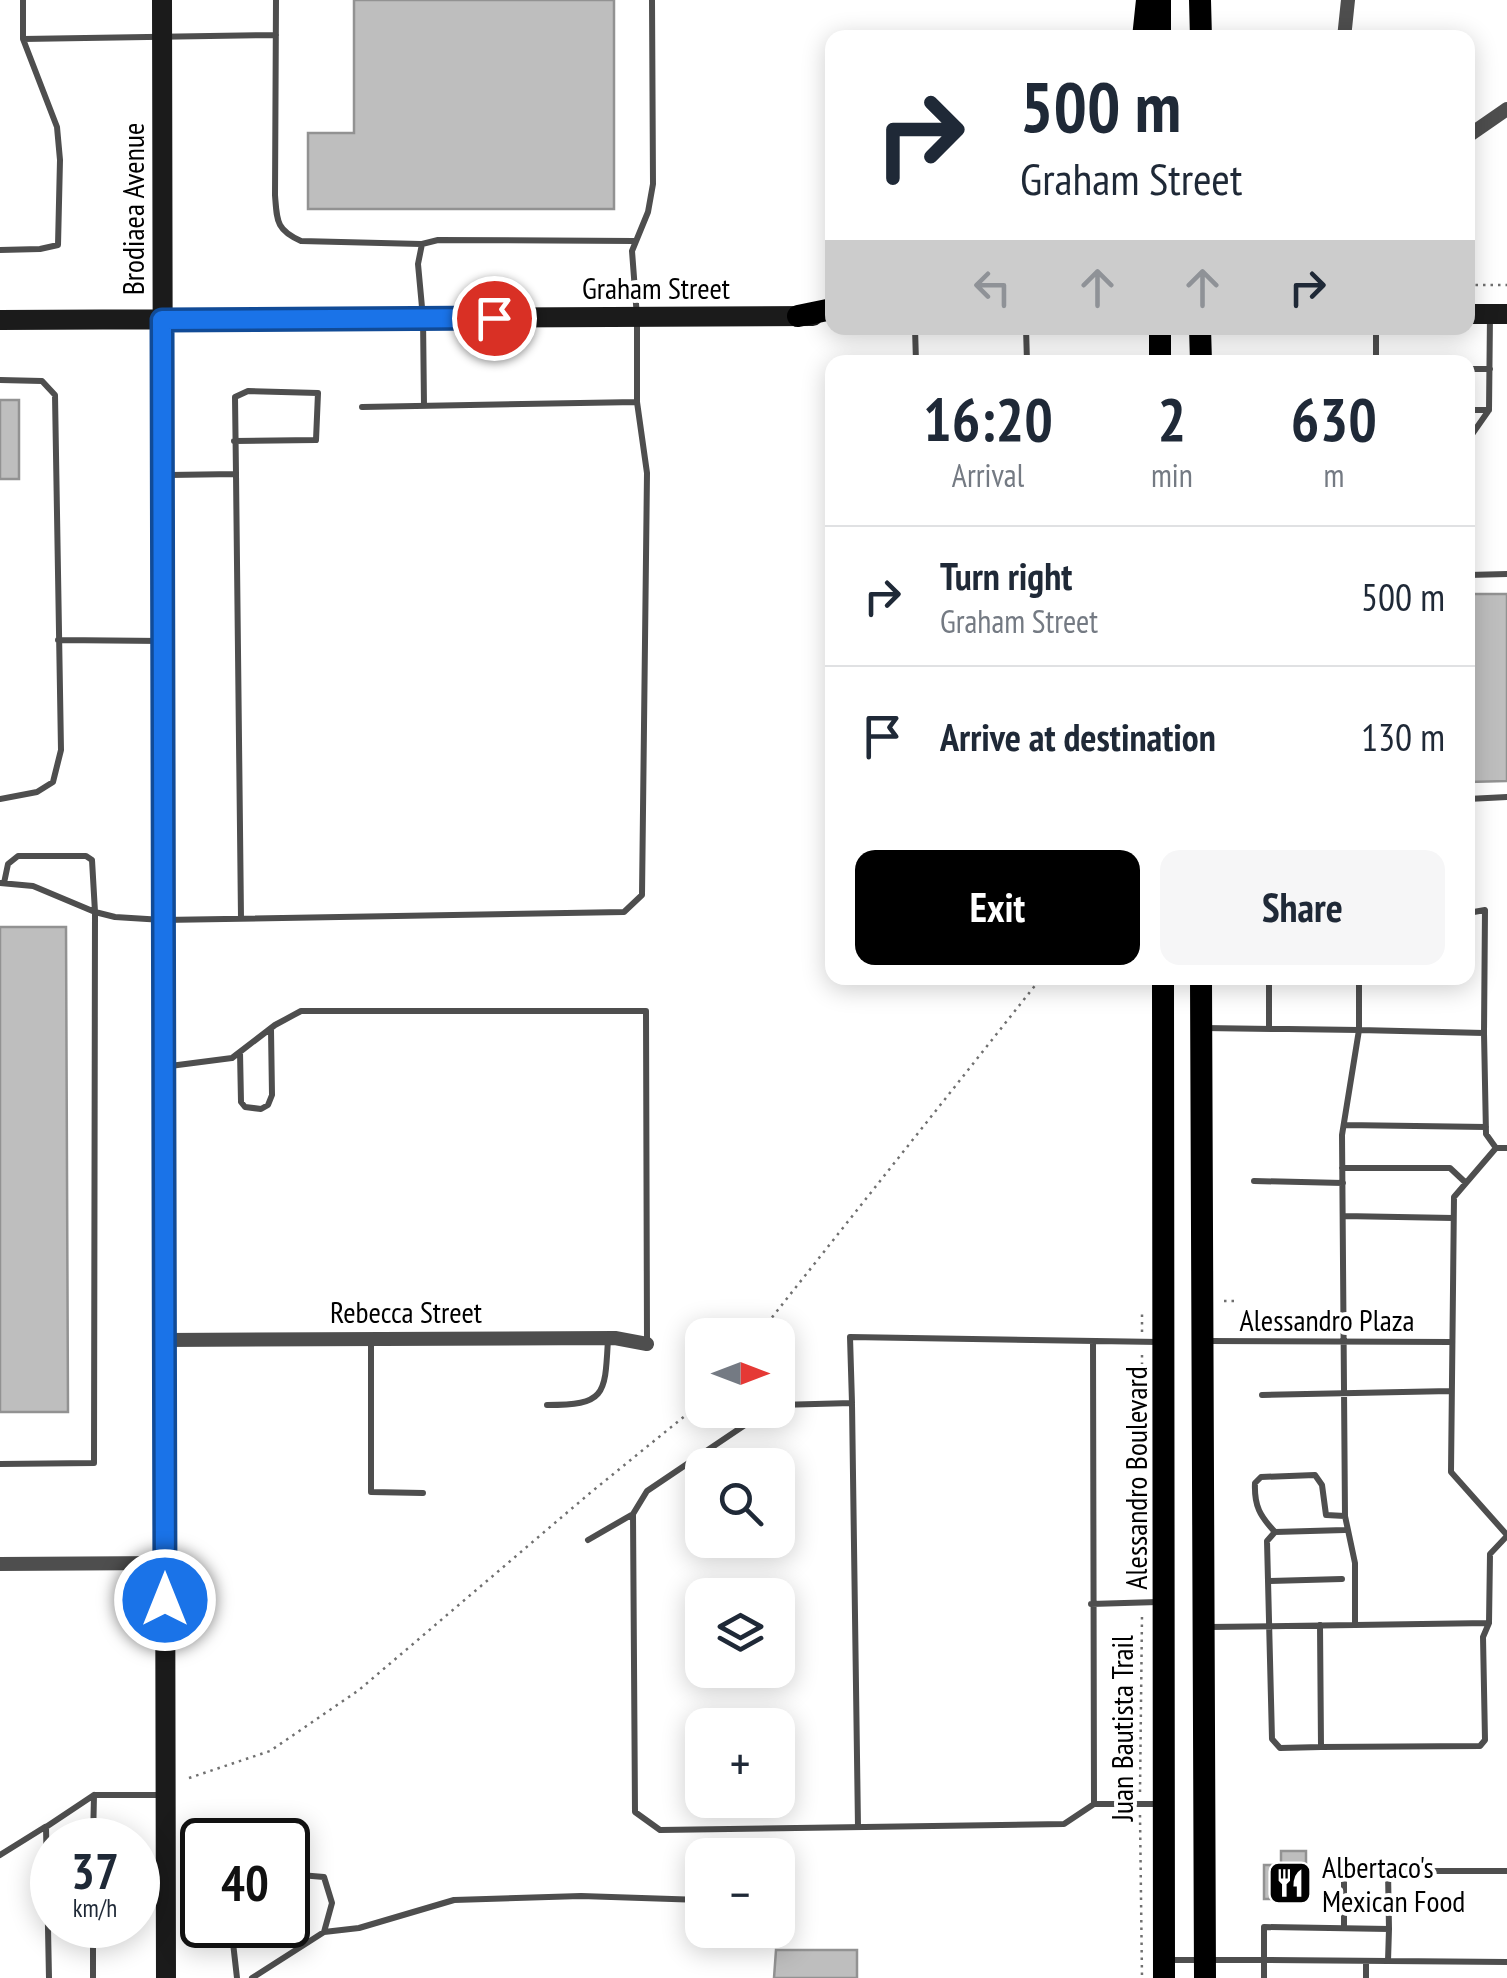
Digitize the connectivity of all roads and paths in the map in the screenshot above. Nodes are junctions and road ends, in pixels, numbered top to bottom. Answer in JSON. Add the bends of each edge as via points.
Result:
{"nodes":[{"id":1,"x":23,"y":0,"type":"edge"},
{"id":2,"x":162,"y":0,"type":"edge"},
{"id":3,"x":276,"y":0,"type":"edge"},
{"id":4,"x":652,"y":0,"type":"edge"},
{"id":5,"x":1147,"y":0,"type":"edge"},
{"id":6,"x":1160,"y":0,"type":"edge"},
{"id":7,"x":1200,"y":0,"type":"edge"},
{"id":8,"x":1348,"y":0,"type":"edge"},
{"id":9,"x":1144,"y":30,"type":"edge"},
{"id":10,"x":1160,"y":30,"type":"edge"},
{"id":11,"x":1200,"y":30,"type":"edge"},
{"id":12,"x":1345,"y":30,"type":"edge"},
{"id":13,"x":276,"y":35,"type":"junction"},
{"id":14,"x":162,"y":36,"type":"junction"},
{"id":15,"x":23,"y":38,"type":"junction"},
{"id":16,"x":1507,"y":109,"type":"edge"},
{"id":17,"x":1475,"y":131,"type":"edge"},
{"id":18,"x":634,"y":241,"type":"junction"},
{"id":19,"x":422,"y":244,"type":"junction"},
{"id":20,"x":0,"y":250,"type":"edge"},
{"id":21,"x":1475,"y":285,"type":"edge"},
{"id":22,"x":1507,"y":285,"type":"edge"},
{"id":23,"x":825,"y":313,"type":"edge"},
{"id":24,"x":1498,"y":314,"type":"edge"},
{"id":25,"x":798,"y":316,"type":"joint"},
{"id":26,"x":637,"y":317,"type":"junction"},
{"id":27,"x":423,"y":318,"type":"junction"},
{"id":28,"x":0,"y":320,"type":"edge"},
{"id":29,"x":162,"y":320,"type":"junction"},
{"id":30,"x":1475,"y":369,"type":"edge"},
{"id":31,"x":1490,"y":369,"type":"junction"},
{"id":32,"x":0,"y":380,"type":"edge"},
{"id":33,"x":636,"y":402,"type":"junction"},
{"id":34,"x":424,"y":406,"type":"junction"},
{"id":35,"x":362,"y":408,"type":"dead end"},
{"id":36,"x":1475,"y":410,"type":"edge"},
{"id":37,"x":1489,"y":410,"type":"junction"},
{"id":38,"x":1475,"y":430,"type":"edge"},
{"id":39,"x":234,"y":441,"type":"junction"},
{"id":40,"x":236,"y":474,"type":"junction"},
{"id":41,"x":163,"y":475,"type":"junction"},
{"id":42,"x":1507,"y":574,"type":"edge"},
{"id":43,"x":1475,"y":575,"type":"edge"},
{"id":44,"x":58,"y":640,"type":"junction"},
{"id":45,"x":163,"y":640,"type":"junction"},
{"id":46,"x":1507,"y":797,"type":"edge"},
{"id":47,"x":1475,"y":798,"type":"edge"},
{"id":48,"x":0,"y":799,"type":"edge"},
{"id":49,"x":2,"y":883,"type":"edge"},
{"id":50,"x":95,"y":912,"type":"junction"},
{"id":51,"x":1475,"y":912,"type":"edge"},
{"id":52,"x":241,"y":918,"type":"junction"},
{"id":53,"x":164,"y":920,"type":"junction"},
{"id":54,"x":1035,"y":985,"type":"edge"},
{"id":55,"x":1163,"y":985,"type":"edge"},
{"id":56,"x":1202,"y":985,"type":"edge"},
{"id":57,"x":1269,"y":985,"type":"edge"},
{"id":58,"x":1359,"y":985,"type":"edge"},
{"id":59,"x":1202,"y":1028,"type":"junction"},
{"id":60,"x":271,"y":1029,"type":"junction"},
{"id":61,"x":1269,"y":1029,"type":"junction"},
{"id":62,"x":1359,"y":1030,"type":"junction"},
{"id":63,"x":1484,"y":1033,"type":"junction"},
{"id":64,"x":240,"y":1052,"type":"junction"},
{"id":65,"x":164,"y":1066,"type":"junction"},
{"id":66,"x":1344,"y":1126,"type":"junction"},
{"id":67,"x":1486,"y":1127,"type":"junction"},
{"id":68,"x":1496,"y":1148,"type":"junction"},
{"id":69,"x":1507,"y":1148,"type":"edge"},
{"id":70,"x":1342,"y":1168,"type":"junction"},
{"id":71,"x":1254,"y":1181,"type":"dead end"},
{"id":72,"x":1343,"y":1183,"type":"junction"},
{"id":73,"x":1466,"y":1183,"type":"junction"},
{"id":74,"x":1343,"y":1216,"type":"junction"},
{"id":75,"x":1453,"y":1218,"type":"junction"},
{"id":76,"x":1142,"y":1298,"type":"dead end"},
{"id":77,"x":771,"y":1318,"type":"edge"},
{"id":78,"x":608,"y":1338,"type":"junction"},
{"id":79,"x":371,"y":1339,"type":"junction"},
{"id":80,"x":164,"y":1340,"type":"junction"},
{"id":81,"x":1093,"y":1341,"type":"junction"},
{"id":82,"x":1202,"y":1341,"type":"junction"},
{"id":83,"x":1154,"y":1342,"type":"junction"},
{"id":84,"x":1343,"y":1342,"type":"junction"},
{"id":85,"x":1452,"y":1342,"type":"junction"},
{"id":86,"x":647,"y":1344,"type":"joint"},
{"id":87,"x":1452,"y":1391,"type":"junction"},
{"id":88,"x":1344,"y":1392,"type":"junction"},
{"id":89,"x":1262,"y":1395,"type":"dead end"},
{"id":90,"x":852,"y":1403,"type":"junction"},
{"id":91,"x":795,"y":1404,"type":"edge"},
{"id":92,"x":546,"y":1405,"type":"dead end"},
{"id":93,"x":685,"y":1416,"type":"edge"},
{"id":94,"x":740,"y":1428,"type":"edge"},
{"id":95,"x":0,"y":1464,"type":"edge"},
{"id":96,"x":423,"y":1493,"type":"dead end"},
{"id":97,"x":633,"y":1514,"type":"junction"},
{"id":98,"x":1345,"y":1516,"type":"junction"},
{"id":99,"x":1346,"y":1530,"type":"junction"},
{"id":100,"x":1275,"y":1532,"type":"junction"},
{"id":101,"x":1507,"y":1535,"type":"edge"},
{"id":102,"x":588,"y":1540,"type":"dead end"},
{"id":103,"x":165,"y":1563,"type":"junction"},
{"id":104,"x":0,"y":1564,"type":"edge"},
{"id":105,"x":1342,"y":1580,"type":"dead end"},
{"id":106,"x":1269,"y":1581,"type":"junction"},
{"id":107,"x":1153,"y":1602,"type":"junction"},
{"id":108,"x":1091,"y":1604,"type":"junction"},
{"id":109,"x":1488,"y":1623,"type":"junction"},
{"id":110,"x":1355,"y":1624,"type":"junction"},
{"id":111,"x":1270,"y":1626,"type":"junction"},
{"id":112,"x":1320,"y":1626,"type":"junction"},
{"id":113,"x":1203,"y":1628,"type":"junction"},
{"id":114,"x":1321,"y":1747,"type":"junction"},
{"id":115,"x":189,"y":1778,"type":"dead end"},
{"id":116,"x":94,"y":1795,"type":"junction"},
{"id":117,"x":165,"y":1795,"type":"junction"},
{"id":118,"x":1140,"y":1803,"type":"junction"},
{"id":119,"x":1094,"y":1804,"type":"junction"},
{"id":120,"x":1164,"y":1804,"type":"junction"},
{"id":121,"x":60,"y":1818,"type":"edge"},
{"id":122,"x":94,"y":1818,"type":"edge"},
{"id":123,"x":858,"y":1827,"type":"junction"},
{"id":124,"x":30,"y":1837,"type":"edge"},
{"id":125,"x":0,"y":1855,"type":"edge"},
{"id":126,"x":1507,"y":1871,"type":"edge"},
{"id":127,"x":310,"y":1876,"type":"edge"},
{"id":128,"x":1344,"y":1876,"type":"dead end"},
{"id":129,"x":685,"y":1899,"type":"edge"},
{"id":130,"x":1344,"y":1928,"type":"junction"},
{"id":131,"x":1389,"y":1929,"type":"junction"},
{"id":132,"x":324,"y":1932,"type":"junction"},
{"id":133,"x":48,"y":1948,"type":"edge"},
{"id":134,"x":93,"y":1948,"type":"edge"},
{"id":135,"x":234,"y":1948,"type":"edge"},
{"id":136,"x":1264,"y":1960,"type":"junction"},
{"id":137,"x":1366,"y":1961,"type":"junction"},
{"id":138,"x":1388,"y":1961,"type":"junction"},
{"id":139,"x":1507,"y":1962,"type":"edge"},
{"id":140,"x":1164,"y":1969,"type":"edge"},
{"id":141,"x":1204,"y":1969,"type":"edge"},
{"id":142,"x":49,"y":1978,"type":"edge"},
{"id":143,"x":92,"y":1978,"type":"edge"},
{"id":144,"x":166,"y":1978,"type":"edge"},
{"id":145,"x":237,"y":1978,"type":"edge"},
{"id":146,"x":252,"y":1978,"type":"edge"},
{"id":147,"x":1142,"y":1978,"type":"edge"},
{"id":148,"x":1264,"y":1978,"type":"edge"},
{"id":149,"x":1366,"y":1978,"type":"edge"}],
"edges":[{"from":1,"to":15,"type":"lane"},
{"from":2,"to":14,"type":"street","name":"Brodiaea Avenue"},
{"from":3,"to":13,"type":"lane"},
{"from":4,"to":18,"type":"lane","via":[[653,184]]},
{"from":5,"to":9,"type":"main road"},
{"from":6,"to":10,"type":"main road"},
{"from":7,"to":11,"type":"main road"},
{"from":8,"to":12,"type":"street"},
{"from":13,"to":14,"type":"lane"},
{"from":13,"to":19,"type":"lane","via":[[275,196],[285,234],[301,241]]},
{"from":14,"to":15,"type":"lane"},
{"from":14,"to":29,"type":"street","name":"Brodiaea Avenue"},
{"from":15,"to":20,"type":"lane","via":[[56,127],[58,245]]},
{"from":16,"to":17,"type":"street"},
{"from":18,"to":19,"type":"lane"},
{"from":18,"to":26,"type":"lane"},
{"from":19,"to":27,"type":"lane"},
{"from":21,"to":22,"type":"path"},
{"from":23,"to":25,"type":"main road"},
{"from":24,"to":31,"type":"lane"},
{"from":25,"to":26,"type":"street","name":"Graham Street"},
{"from":26,"to":27,"type":"street","name":"Graham Street"},
{"from":26,"to":33,"type":"lane"},
{"from":27,"to":29,"type":"street","name":"Graham Street"},
{"from":27,"to":34,"type":"lane"},
{"from":28,"to":29,"type":"street","name":"Graham Street"},
{"from":29,"to":41,"type":"street","name":"Brodiaea Avenue"},
{"from":30,"to":31,"type":"lane"},
{"from":31,"to":37,"type":"lane"},
{"from":32,"to":44,"type":"lane","via":[[42,381],[54,395]]},
{"from":33,"to":34,"type":"lane"},
{"from":33,"to":52,"type":"lane","via":[[647,473],[642,895],[624,912]]},
{"from":34,"to":35,"type":"lane"},
{"from":36,"to":37,"type":"lane"},
{"from":37,"to":38,"type":"lane"},
{"from":39,"to":39,"type":"lane","via":[[235,396],[318,393],[316,440]]},
{"from":39,"to":40,"type":"lane"},
{"from":40,"to":41,"type":"lane"},
{"from":40,"to":52,"type":"lane"},
{"from":41,"to":45,"type":"street","name":"Brodiaea Avenue"},
{"from":42,"to":43,"type":"lane"},
{"from":44,"to":45,"type":"lane"},
{"from":44,"to":48,"type":"lane","via":[[61,750],[53,782]]},
{"from":45,"to":53,"type":"street","name":"Brodiaea Avenue"},
{"from":46,"to":47,"type":"lane"},
{"from":49,"to":50,"type":"lane","via":[[32,886]]},
{"from":49,"to":50,"type":"lane","via":[[18,856],[86,856],[94,869]]},
{"from":50,"to":53,"type":"lane"},
{"from":50,"to":95,"type":"lane","via":[[94,1463]]},
{"from":51,"to":63,"type":"lane","via":[[1485,910]]},
{"from":52,"to":53,"type":"lane"},
{"from":53,"to":65,"type":"street","name":"Brodiaea Avenue"},
{"from":54,"to":77,"type":"path"},
{"from":55,"to":83,"type":"main road","name":"Alessandro Boulevard"},
{"from":56,"to":59,"type":"main road"},
{"from":57,"to":61,"type":"lane"},
{"from":58,"to":62,"type":"lane"},
{"from":59,"to":61,"type":"lane"},
{"from":59,"to":82,"type":"main road"},
{"from":60,"to":64,"type":"lane"},
{"from":60,"to":64,"type":"lane","via":[[272,1095],[261,1109],[240,1102]]},
{"from":60,"to":86,"type":"lane","via":[[301,1011],[646,1011]]},
{"from":61,"to":62,"type":"lane"},
{"from":62,"to":63,"type":"lane"},
{"from":62,"to":66,"type":"lane"},
{"from":63,"to":67,"type":"lane"},
{"from":64,"to":65,"type":"lane"},
{"from":65,"to":80,"type":"street","name":"Brodiaea Avenue"},
{"from":66,"to":67,"type":"lane"},
{"from":66,"to":70,"type":"lane"},
{"from":67,"to":68,"type":"lane"},
{"from":68,"to":69,"type":"lane"},
{"from":68,"to":73,"type":"lane"},
{"from":70,"to":72,"type":"lane"},
{"from":70,"to":73,"type":"lane","via":[[1450,1168]]},
{"from":71,"to":72,"type":"lane"},
{"from":72,"to":74,"type":"lane"},
{"from":73,"to":75,"type":"lane","via":[[1454,1198]]},
{"from":74,"to":75,"type":"lane"},
{"from":74,"to":84,"type":"lane"},
{"from":75,"to":85,"type":"lane"},
{"from":76,"to":83,"type":"path","name":"Juan Bautista Trail"},
{"from":78,"to":79,"type":"street","name":"Rebecca Street"},
{"from":78,"to":86,"type":"street","name":"Rebecca Street"},
{"from":78,"to":92,"type":"lane","via":[[605,1383],[595,1397],[584,1405]]},
{"from":79,"to":80,"type":"street","name":"Rebecca Street"},
{"from":79,"to":96,"type":"lane","via":[[371,1492]]},
{"from":80,"to":103,"type":"street","name":"Brodiaea Avenue"},
{"from":81,"to":83,"type":"lane"},
{"from":81,"to":90,"type":"lane","via":[[850,1337]]},
{"from":81,"to":108,"type":"lane"},
{"from":82,"to":83,"type":"main road"},
{"from":82,"to":84,"type":"lane","name":"Alessandro Plaza"},
{"from":82,"to":113,"type":"main road"},
{"from":83,"to":107,"type":"main road","name":"Alessandro Boulevard"},
{"from":83,"to":107,"type":"path","name":"Juan Bautista Trail"},
{"from":84,"to":85,"type":"lane","name":"Alessandro Plaza"},
{"from":84,"to":88,"type":"lane"},
{"from":85,"to":87,"type":"lane"},
{"from":87,"to":88,"type":"lane"},
{"from":87,"to":101,"type":"lane","via":[[1451,1472]]},
{"from":88,"to":89,"type":"lane"},
{"from":88,"to":98,"type":"lane"},
{"from":90,"to":91,"type":"lane"},
{"from":90,"to":123,"type":"lane"},
{"from":93,"to":115,"type":"path","via":[[359,1690],[270,1752]]},
{"from":94,"to":97,"type":"lane","via":[[647,1491]]},
{"from":97,"to":102,"type":"lane"},
{"from":97,"to":123,"type":"lane","via":[[634,1812],[660,1830]]},
{"from":98,"to":99,"type":"lane"},
{"from":98,"to":100,"type":"lane","via":[[1326,1515],[1316,1475],[1261,1477],[1255,1483],[1258,1514]]},
{"from":99,"to":100,"type":"lane"},
{"from":99,"to":110,"type":"lane","via":[[1355,1564]]},
{"from":100,"to":106,"type":"lane","via":[[1267,1540]]},
{"from":101,"to":109,"type":"lane","via":[[1490,1554]]},
{"from":103,"to":104,"type":"street"},
{"from":103,"to":117,"type":"street","name":"Brodiaea Avenue"},
{"from":105,"to":106,"type":"lane"},
{"from":106,"to":111,"type":"lane"},
{"from":107,"to":108,"type":"lane"},
{"from":107,"to":118,"type":"path","name":"Juan Bautista Trail"},
{"from":107,"to":120,"type":"main road","name":"Alessandro Boulevard"},
{"from":108,"to":119,"type":"lane"},
{"from":109,"to":110,"type":"lane"},
{"from":109,"to":114,"type":"lane","via":[[1480,1746]]},
{"from":110,"to":112,"type":"lane"},
{"from":111,"to":112,"type":"lane"},
{"from":111,"to":113,"type":"lane"},
{"from":111,"to":114,"type":"lane","via":[[1272,1740],[1280,1748]]},
{"from":112,"to":114,"type":"lane"},
{"from":113,"to":141,"type":"main road"},
{"from":116,"to":117,"type":"lane"},
{"from":116,"to":121,"type":"lane"},
{"from":116,"to":122,"type":"lane"},
{"from":117,"to":144,"type":"street","name":"Brodiaea Avenue"},
{"from":118,"to":119,"type":"lane"},
{"from":118,"to":120,"type":"lane"},
{"from":118,"to":147,"type":"path","name":"Juan Bautista Trail"},
{"from":119,"to":123,"type":"lane","via":[[1064,1824]]},
{"from":120,"to":140,"type":"main road","name":"Alessandro Boulevard"},
{"from":124,"to":125,"type":"lane"},
{"from":126,"to":131,"type":"lane","via":[[1388,1871]]},
{"from":127,"to":132,"type":"lane","via":[[324,1878],[332,1903]]},
{"from":128,"to":130,"type":"lane"},
{"from":129,"to":132,"type":"lane","via":[[454,1900]]},
{"from":130,"to":131,"type":"lane"},
{"from":130,"to":136,"type":"lane","via":[[1264,1927]]},
{"from":131,"to":138,"type":"lane"},
{"from":132,"to":146,"type":"lane"},
{"from":133,"to":142,"type":"lane"},
{"from":134,"to":143,"type":"lane"},
{"from":135,"to":145,"type":"lane"},
{"from":136,"to":137,"type":"lane"},
{"from":136,"to":141,"type":"lane"},
{"from":136,"to":148,"type":"lane"},
{"from":137,"to":138,"type":"lane"},
{"from":137,"to":149,"type":"lane"},
{"from":138,"to":139,"type":"lane"},
{"from":140,"to":141,"type":"lane"}]}
